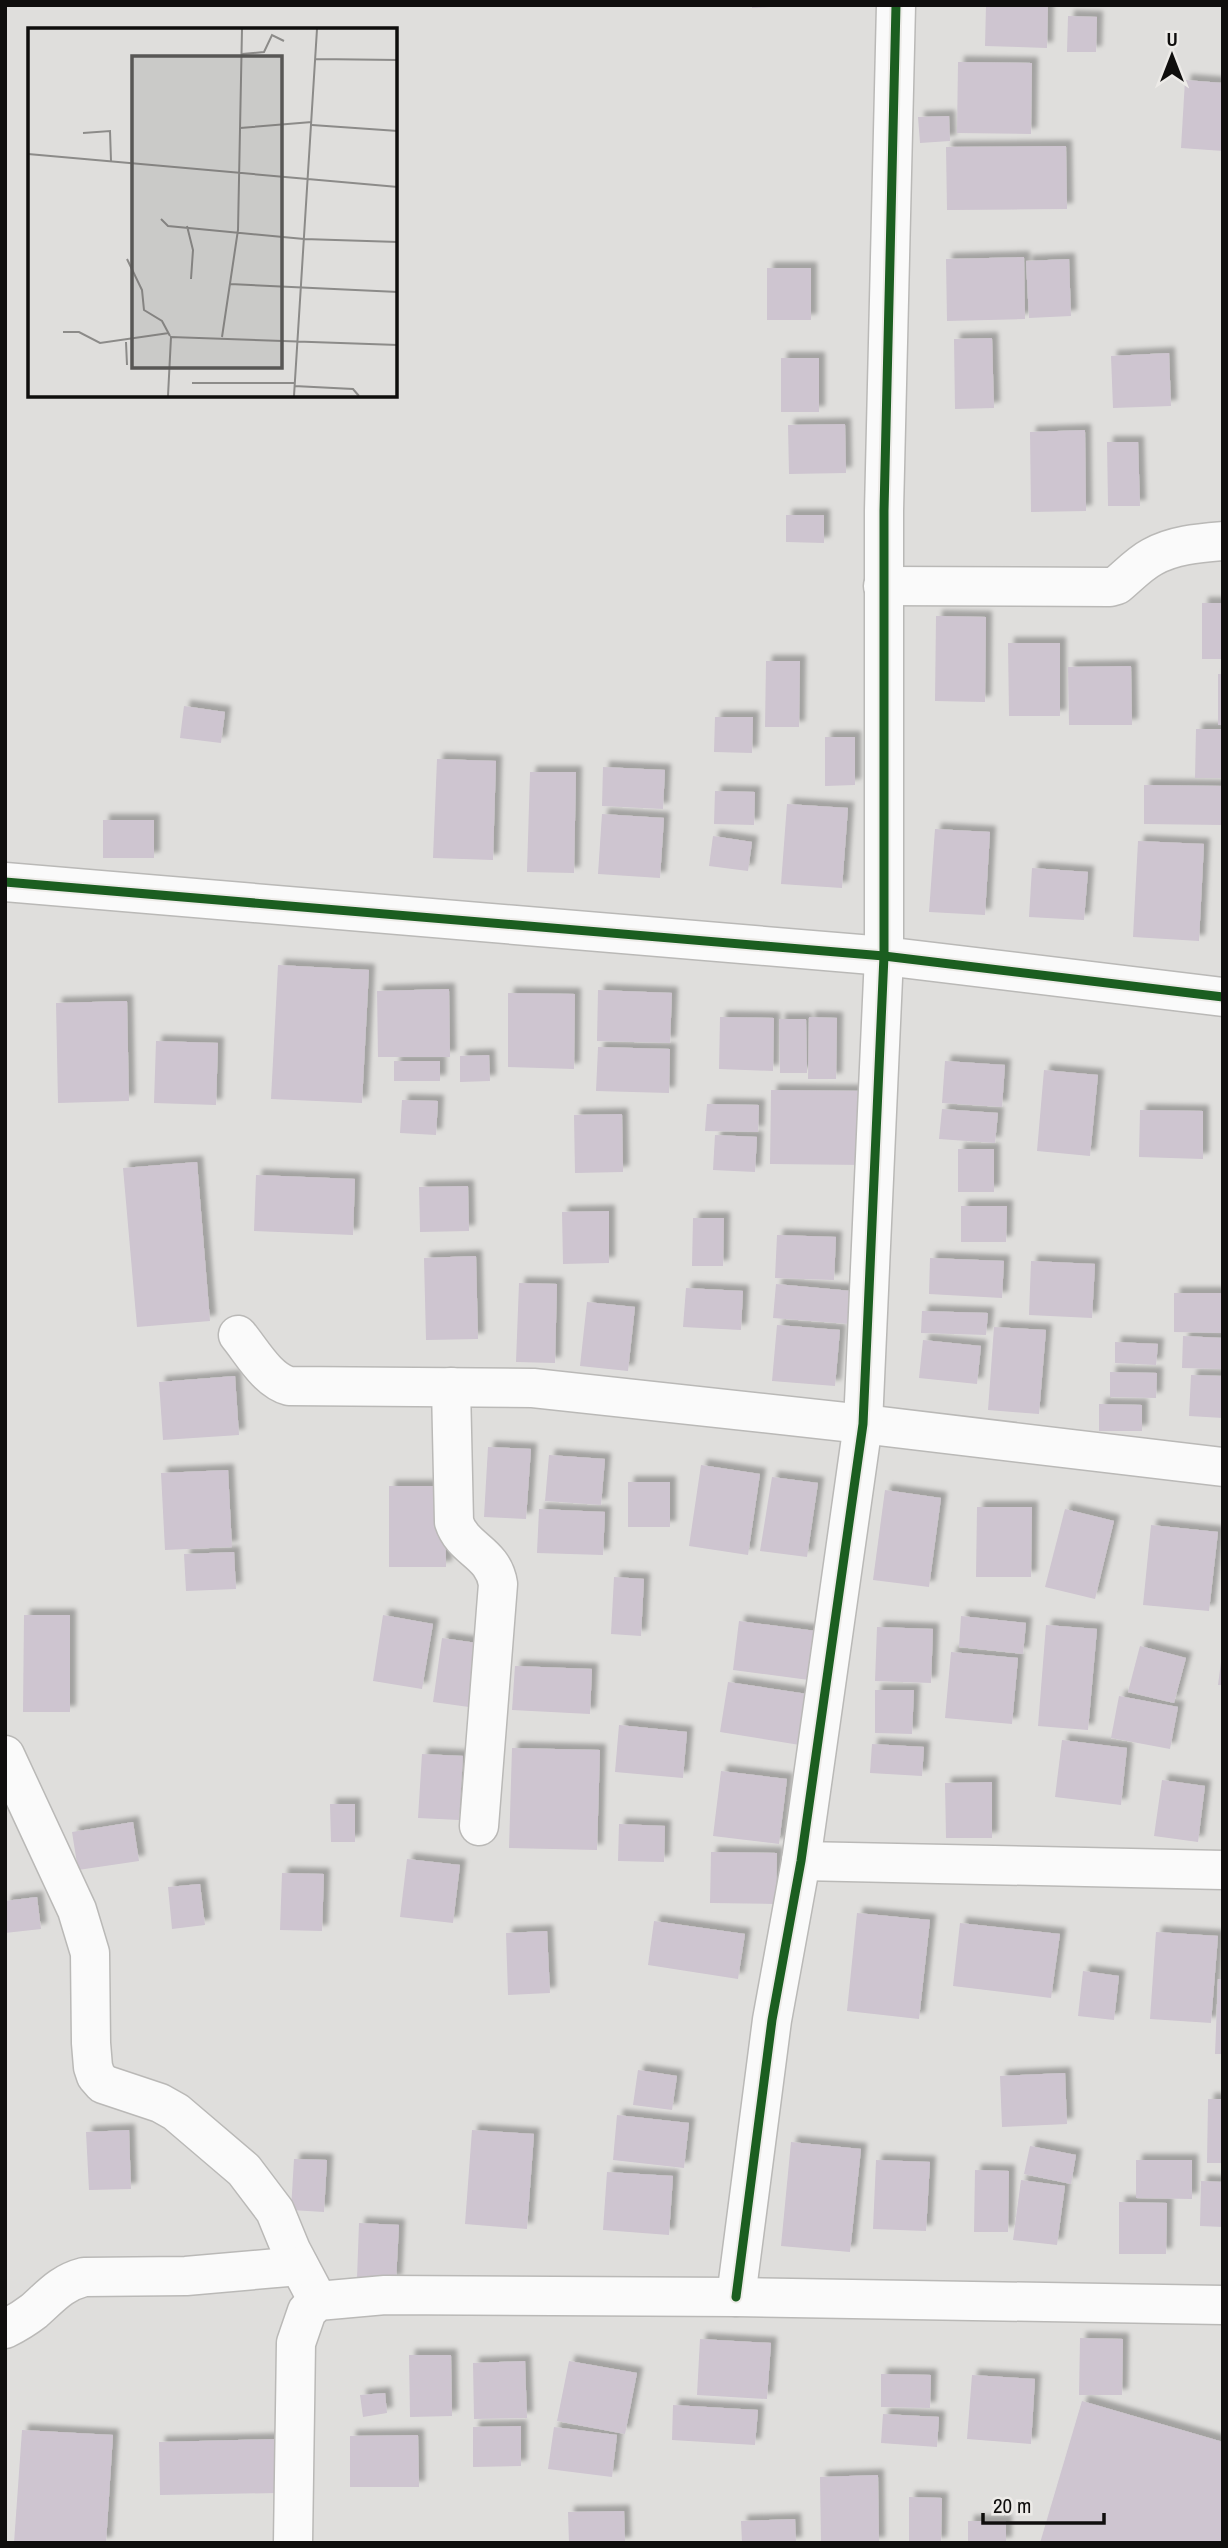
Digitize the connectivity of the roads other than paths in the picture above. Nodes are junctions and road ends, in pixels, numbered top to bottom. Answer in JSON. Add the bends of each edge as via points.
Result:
{"nodes":[{"id":1,"x":896,"y":5,"type":"edge"},
{"id":2,"x":1223,"y":541,"type":"edge"},
{"id":3,"x":883,"y":586,"type":"junction"},
{"id":4,"x":5,"y":882,"type":"edge"},
{"id":5,"x":884,"y":956,"type":"junction"},
{"id":6,"x":1223,"y":997,"type":"edge"},
{"id":7,"x":238,"y":1335,"type":"dead end"},
{"id":8,"x":451,"y":1387,"type":"junction"},
{"id":9,"x":863,"y":1424,"type":"junction"},
{"id":10,"x":1223,"y":1467,"type":"edge"},
{"id":11,"x":5,"y":1755,"type":"edge"},
{"id":12,"x":479,"y":1826,"type":"dead end"},
{"id":13,"x":802,"y":1861,"type":"junction"},
{"id":14,"x":1223,"y":1870,"type":"edge"},
{"id":15,"x":299,"y":2266,"type":"junction"},
{"id":16,"x":736,"y":2297,"type":"junction"},
{"id":17,"x":318,"y":2301,"type":"junction"},
{"id":18,"x":1223,"y":2305,"type":"edge"},
{"id":19,"x":5,"y":2329,"type":"edge"},
{"id":20,"x":293,"y":2543,"type":"edge"}],
"edges":[{"from":1,"to":3,"type":"street"},
{"from":2,"to":3,"type":"street","via":[[1190,544],[1151,557],[1110,587]]},
{"from":3,"to":5,"type":"street"},
{"from":4,"to":5,"type":"street"},
{"from":5,"to":6,"type":"street"},
{"from":5,"to":9,"type":"street"},
{"from":7,"to":8,"type":"street","via":[[279,1384],[289,1387]]},
{"from":8,"to":9,"type":"street","via":[[533,1388]]},
{"from":8,"to":12,"type":"street","via":[[454,1522],[457,1533],[487,1558],[498,1584]]},
{"from":9,"to":10,"type":"street"},
{"from":9,"to":13,"type":"street"},
{"from":11,"to":15,"type":"street","via":[[77,1910],[90,1953],[96,2076],[103,2084],[176,2112],[244,2170],[275,2211]]},
{"from":13,"to":14,"type":"street"},
{"from":13,"to":16,"type":"street","via":[[772,2020]]},
{"from":15,"to":17,"type":"street"},
{"from":15,"to":19,"type":"street","via":[[187,2277],[70,2280]]},
{"from":16,"to":17,"type":"street","via":[[385,2295]]},
{"from":16,"to":18,"type":"street"},
{"from":17,"to":20,"type":"street","via":[[307,2311],[296,2343]]}]}
